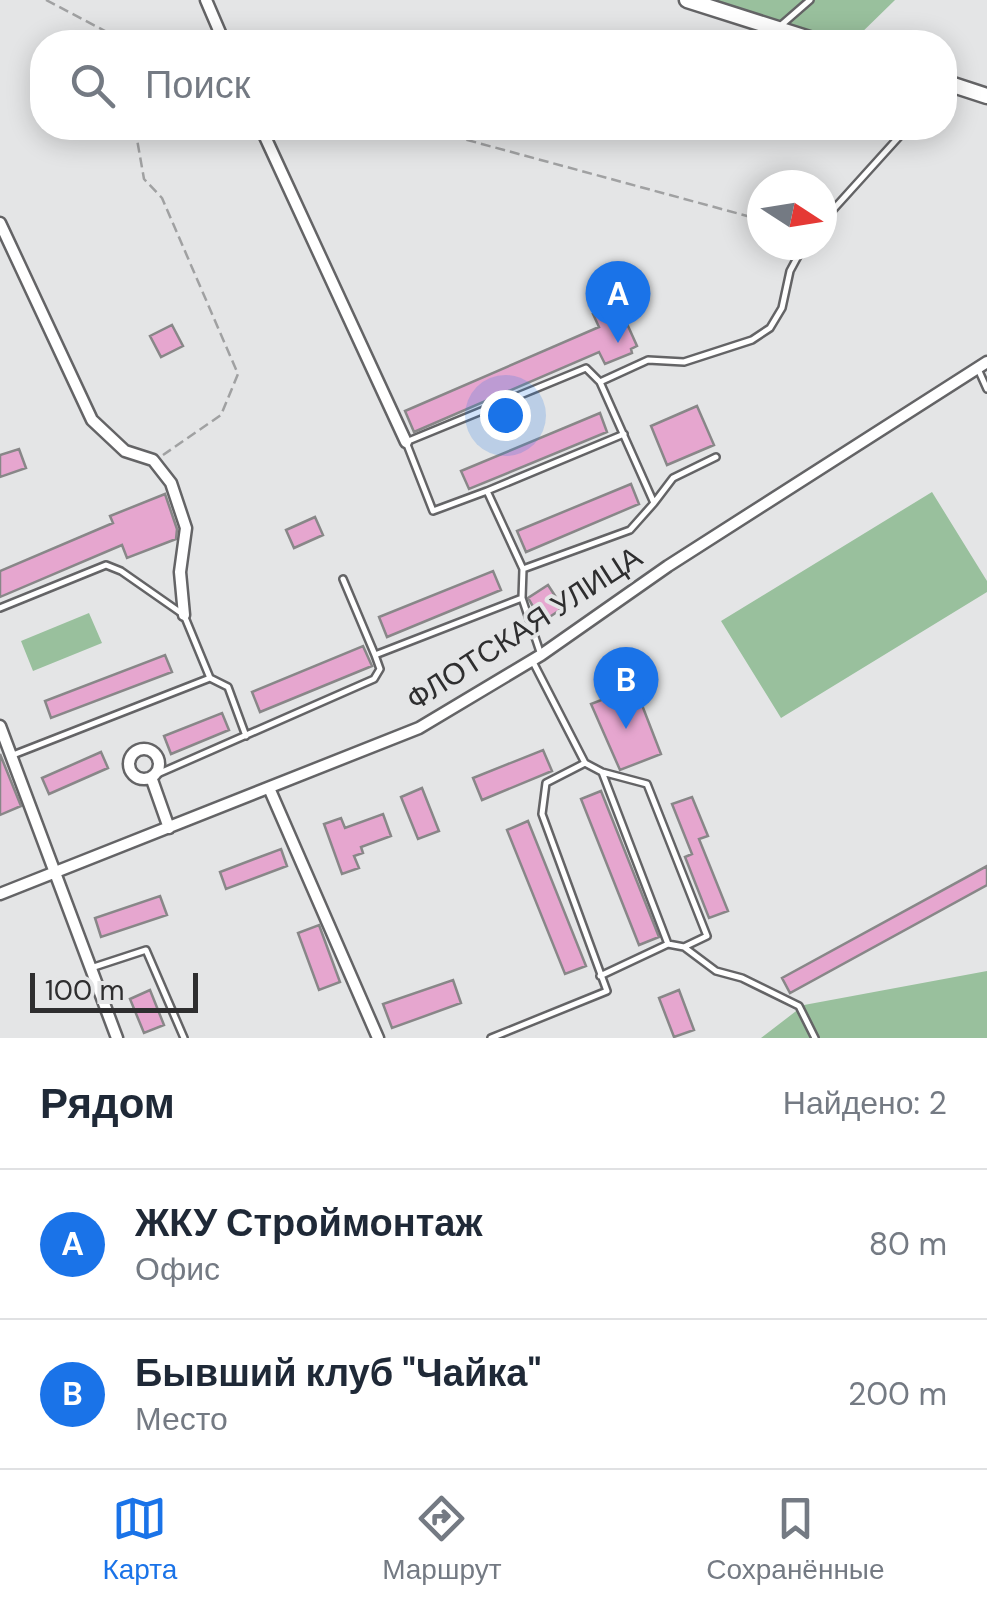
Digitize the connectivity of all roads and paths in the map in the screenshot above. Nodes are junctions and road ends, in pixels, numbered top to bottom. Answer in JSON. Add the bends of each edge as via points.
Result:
{"nodes":[{"id":1,"x":46,"y":0,"type":"edge"},
{"id":2,"x":206,"y":0,"type":"edge"},
{"id":3,"x":687,"y":0,"type":"edge"},
{"id":4,"x":810,"y":0,"type":"edge"},
{"id":5,"x":777,"y":29,"type":"junction"},
{"id":6,"x":103,"y":30,"type":"edge"},
{"id":7,"x":219,"y":30,"type":"edge"},
{"id":8,"x":780,"y":30,"type":"edge"},
{"id":9,"x":957,"y":86,"type":"edge"},
{"id":10,"x":987,"y":96,"type":"edge"},
{"id":11,"x":136,"y":140,"type":"edge"},
{"id":12,"x":267,"y":140,"type":"edge"},
{"id":13,"x":467,"y":140,"type":"edge"},
{"id":14,"x":897,"y":140,"type":"edge"},
{"id":15,"x":837,"y":206,"type":"edge"},
{"id":16,"x":747,"y":216,"type":"edge"},
{"id":17,"x":0,"y":222,"type":"edge"},
{"id":18,"x":796,"y":260,"type":"edge"},
{"id":19,"x":982,"y":365,"type":"edge"},
{"id":20,"x":600,"y":382,"type":"junction"},
{"id":21,"x":987,"y":390,"type":"edge"},
{"id":22,"x":624,"y":434,"type":"junction"},
{"id":23,"x":406,"y":442,"type":"junction"},
{"id":24,"x":716,"y":458,"type":"dead end"},
{"id":25,"x":153,"y":460,"type":"junction"},
{"id":26,"x":486,"y":492,"type":"junction"},
{"id":27,"x":654,"y":503,"type":"junction"},
{"id":28,"x":523,"y":569,"type":"junction"},
{"id":29,"x":343,"y":578,"type":"dead end"},
{"id":30,"x":522,"y":598,"type":"junction"},
{"id":31,"x":0,"y":608,"type":"edge"},
{"id":32,"x":184,"y":614,"type":"junction"},
{"id":33,"x":376,"y":655,"type":"junction"},
{"id":34,"x":537,"y":658,"type":"junction"},
{"id":35,"x":210,"y":678,"type":"junction"},
{"id":36,"x":0,"y":726,"type":"edge"},
{"id":37,"x":246,"y":736,"type":"junction"},
{"id":38,"x":12,"y":756,"type":"junction"},
{"id":39,"x":586,"y":762,"type":"junction"},
{"id":40,"x":602,"y":772,"type":"junction"},
{"id":41,"x":151,"y":777,"type":"joint"},
{"id":42,"x":270,"y":788,"type":"junction"},
{"id":43,"x":169,"y":828,"type":"junction"},
{"id":44,"x":54,"y":872,"type":"junction"},
{"id":45,"x":0,"y":894,"type":"edge"},
{"id":46,"x":668,"y":944,"type":"junction"},
{"id":47,"x":684,"y":947,"type":"junction"},
{"id":48,"x":91,"y":968,"type":"junction"},
{"id":49,"x":600,"y":976,"type":"junction"},
{"id":50,"x":118,"y":1038,"type":"edge"},
{"id":51,"x":184,"y":1038,"type":"edge"},
{"id":52,"x":378,"y":1038,"type":"edge"},
{"id":53,"x":491,"y":1038,"type":"edge"},
{"id":54,"x":816,"y":1038,"type":"edge"}],
"edges":[{"from":1,"to":6,"type":"path"},
{"from":2,"to":7,"type":"street"},
{"from":3,"to":5,"type":"street"},
{"from":4,"to":5,"type":"lane"},
{"from":5,"to":8,"type":"street"},
{"from":9,"to":10,"type":"street"},
{"from":11,"to":25,"type":"path","via":[[144,179],[162,198],[238,374],[221,415]]},
{"from":12,"to":23,"type":"street"},
{"from":13,"to":16,"type":"path"},
{"from":14,"to":15,"type":"lane"},
{"from":17,"to":25,"type":"street","via":[[92,420],[125,451]]},
{"from":18,"to":20,"type":"lane","via":[[782,308],[752,340],[684,362],[648,360]]},
{"from":19,"to":21,"type":"lane"},
{"from":19,"to":34,"type":"street","name":"ФЛОТСКАЯ УЛИЦА"},
{"from":20,"to":22,"type":"lane"},
{"from":20,"to":23,"type":"lane","via":[[586,368]]},
{"from":22,"to":26,"type":"lane"},
{"from":22,"to":27,"type":"lane"},
{"from":23,"to":26,"type":"lane","via":[[432,510]]},
{"from":24,"to":27,"type":"lane","via":[[673,478]]},
{"from":25,"to":32,"type":"street","via":[[171,482],[186,528]]},
{"from":26,"to":28,"type":"lane"},
{"from":27,"to":28,"type":"lane","via":[[630,530]]},
{"from":28,"to":30,"type":"lane"},
{"from":29,"to":33,"type":"lane"},
{"from":30,"to":33,"type":"lane"},
{"from":30,"to":34,"type":"lane"},
{"from":31,"to":32,"type":"lane","via":[[106,565]]},
{"from":32,"to":35,"type":"lane"},
{"from":33,"to":37,"type":"lane","via":[[380,669],[374,678]]},
{"from":34,"to":39,"type":"lane"},
{"from":34,"to":42,"type":"street","name":"ФЛОТСКАЯ УЛИЦА","via":[[419,728]]},
{"from":35,"to":37,"type":"lane","via":[[228,687]]},
{"from":35,"to":38,"type":"lane"},
{"from":36,"to":38,"type":"street"},
{"from":37,"to":41,"type":"lane"},
{"from":38,"to":44,"type":"street"},
{"from":39,"to":40,"type":"lane"},
{"from":39,"to":49,"type":"lane","via":[[546,783],[542,814]]},
{"from":40,"to":46,"type":"lane"},
{"from":40,"to":47,"type":"lane","via":[[647,784],[707,936]]},
{"from":41,"to":43,"type":"street"},
{"from":42,"to":43,"type":"street","name":"ФЛОТСКАЯ УЛИЦА"},
{"from":42,"to":52,"type":"street"},
{"from":43,"to":44,"type":"street","name":"ФЛОТСКАЯ УЛИЦА"},
{"from":44,"to":45,"type":"street","name":"ФЛОТСКАЯ УЛИЦА"},
{"from":44,"to":48,"type":"street"},
{"from":46,"to":47,"type":"lane"},
{"from":46,"to":49,"type":"lane"},
{"from":47,"to":54,"type":"lane","via":[[716,971],[799,1006]]},
{"from":48,"to":50,"type":"street"},
{"from":48,"to":51,"type":"lane","via":[[146,950]]},
{"from":49,"to":53,"type":"lane","via":[[606,991]]}]}
